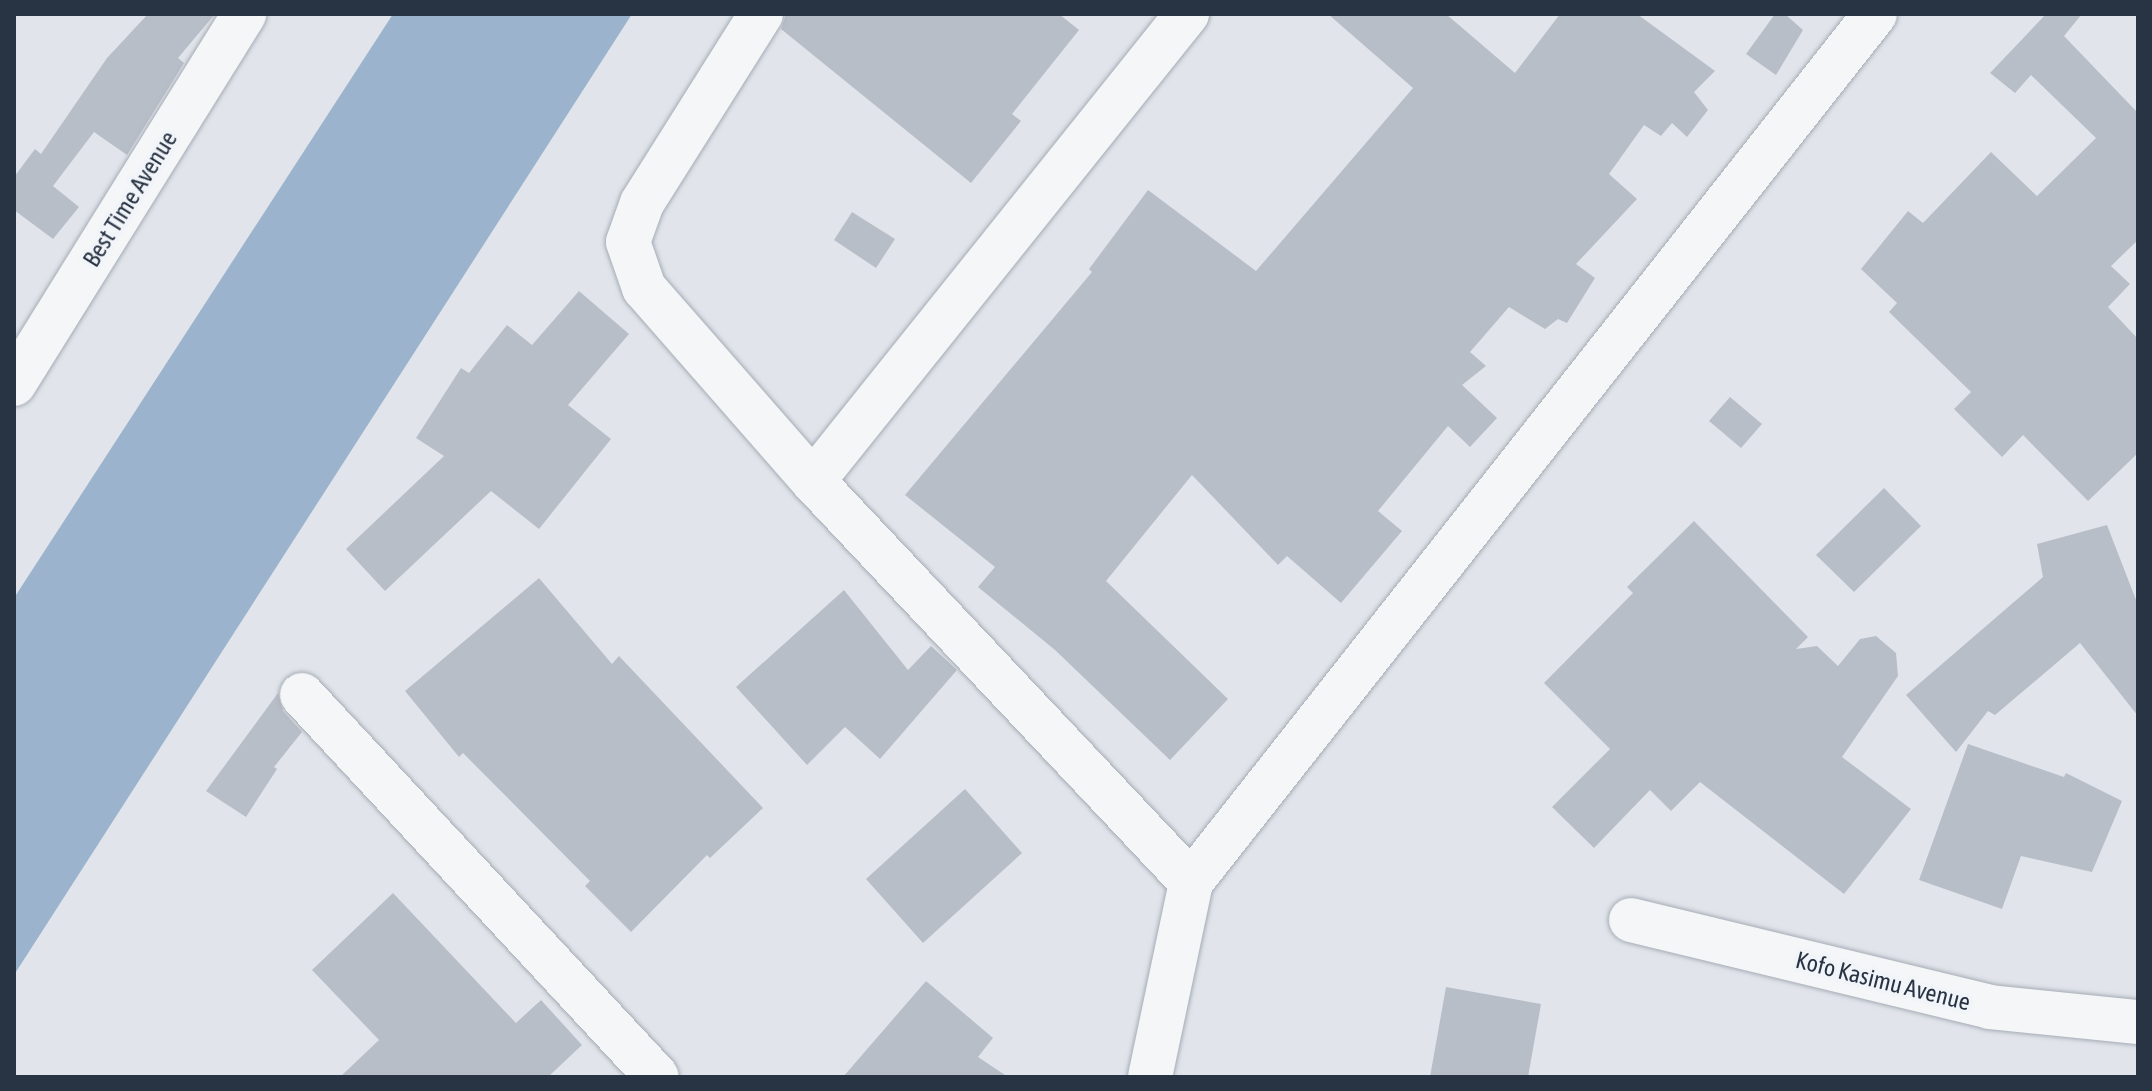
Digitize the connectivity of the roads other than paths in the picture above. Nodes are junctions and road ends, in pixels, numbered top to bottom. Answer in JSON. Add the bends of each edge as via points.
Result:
{"nodes":[{"id":1,"x":244,"y":14,"type":"edge"},
{"id":2,"x":761,"y":14,"type":"edge"},
{"id":3,"x":1187,"y":14,"type":"edge"},
{"id":4,"x":1875,"y":14,"type":"edge"},
{"id":5,"x":14,"y":384,"type":"edge"},
{"id":6,"x":813,"y":481,"type":"junction"},
{"id":7,"x":302,"y":695,"type":"dead end"},
{"id":8,"x":1191,"y":882,"type":"junction"},
{"id":9,"x":1631,"y":920,"type":"dead end"},
{"id":10,"x":2138,"y":1022,"type":"edge"},
{"id":11,"x":657,"y":1077,"type":"edge"},
{"id":12,"x":1150,"y":1077,"type":"edge"}],
"edges":[{"from":1,"to":5,"type":"street","name":"Best Time Avenue"},
{"from":2,"to":6,"type":"street","via":[[642,203],[628,242],[644,288]]},
{"from":3,"to":6,"type":"street"},
{"from":4,"to":8,"type":"street"},
{"from":6,"to":8,"type":"street"},
{"from":7,"to":11,"type":"street"},
{"from":8,"to":12,"type":"street"},
{"from":9,"to":10,"type":"street","name":"Kofo Kasimu Avenue","via":[[1990,1007]]}]}
